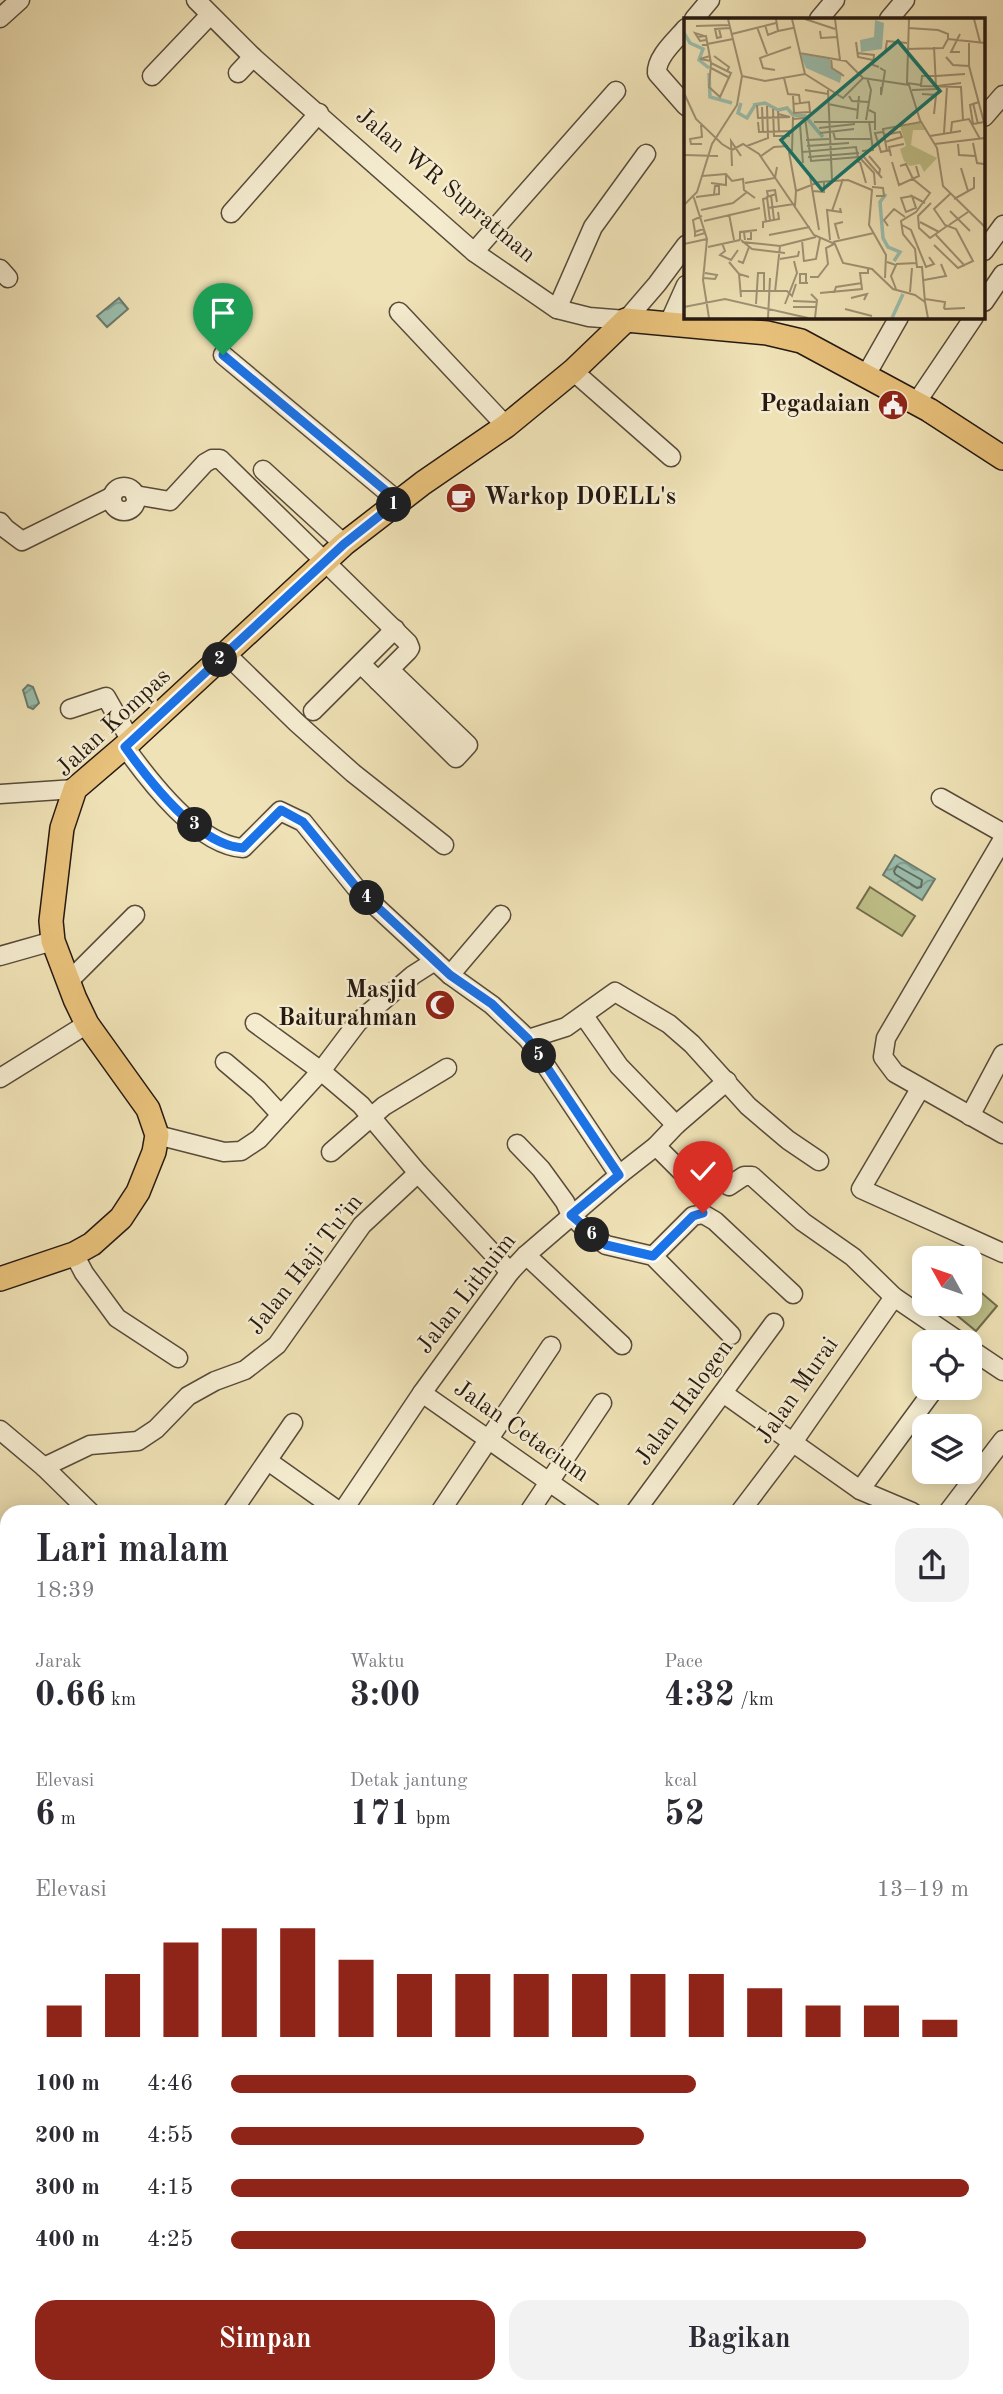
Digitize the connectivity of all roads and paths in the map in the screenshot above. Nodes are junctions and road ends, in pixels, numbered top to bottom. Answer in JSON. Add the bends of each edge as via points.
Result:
{"nodes":[{"id":1,"x":20,"y":0,"type":"edge"},
{"id":2,"x":195,"y":0,"type":"edge"},
{"id":3,"x":709,"y":0,"type":"edge"},
{"id":4,"x":835,"y":0,"type":"edge"},
{"id":5,"x":905,"y":0,"type":"edge"},
{"id":6,"x":210,"y":15,"type":"junction"},
{"id":7,"x":695,"y":18,"type":"edge"},
{"id":8,"x":820,"y":18,"type":"edge"},
{"id":9,"x":890,"y":18,"type":"edge"},
{"id":10,"x":0,"y":19,"type":"edge"},
{"id":11,"x":684,"y":30,"type":"edge"},
{"id":12,"x":253,"y":57,"type":"junction"},
{"id":13,"x":238,"y":74,"type":"dead end"},
{"id":14,"x":152,"y":75,"type":"dead end"},
{"id":15,"x":616,"y":91,"type":"dead end"},
{"id":16,"x":1003,"y":95,"type":"edge"},
{"id":17,"x":684,"y":104,"type":"edge"},
{"id":18,"x":320,"y":113,"type":"junction"},
{"id":19,"x":986,"y":115,"type":"edge"},
{"id":20,"x":646,"y":154,"type":"dead end"},
{"id":21,"x":231,"y":213,"type":"dead end"},
{"id":22,"x":1003,"y":225,"type":"edge"},
{"id":23,"x":684,"y":248,"type":"edge"},
{"id":24,"x":986,"y":248,"type":"edge"},
{"id":25,"x":474,"y":252,"type":"junction"},
{"id":26,"x":1003,"y":274,"type":"edge"},
{"id":27,"x":684,"y":289,"type":"edge"},
{"id":28,"x":986,"y":299,"type":"edge"},
{"id":29,"x":557,"y":309,"type":"junction"},
{"id":30,"x":399,"y":312,"type":"dead end"},
{"id":31,"x":898,"y":318,"type":"edge"},
{"id":32,"x":973,"y":318,"type":"edge"},
{"id":33,"x":626,"y":320,"type":"junction"},
{"id":34,"x":713,"y":323,"type":"edge"},
{"id":35,"x":668,"y":325,"type":"junction"},
{"id":36,"x":223,"y":355,"type":"dead end"},
{"id":37,"x":573,"y":371,"type":"junction"},
{"id":38,"x":866,"y":375,"type":"junction"},
{"id":39,"x":916,"y":403,"type":"junction"},
{"id":40,"x":506,"y":426,"type":"junction"},
{"id":41,"x":671,"y":457,"type":"dead end"},
{"id":42,"x":1003,"y":458,"type":"edge"},
{"id":43,"x":263,"y":470,"type":"dead end"},
{"id":44,"x":398,"y":501,"type":"junction"},
{"id":45,"x":0,"y":522,"type":"edge"},
{"id":46,"x":344,"y":544,"type":"junction"},
{"id":47,"x":326,"y":561,"type":"junction"},
{"id":48,"x":395,"y":629,"type":"junction"},
{"id":49,"x":226,"y":654,"type":"junction"},
{"id":50,"x":360,"y":664,"type":"junction"},
{"id":51,"x":384,"y":675,"type":"junction"},
{"id":52,"x":70,"y":709,"type":"dead end"},
{"id":53,"x":313,"y":711,"type":"dead end"},
{"id":54,"x":128,"y":744,"type":"junction"},
{"id":55,"x":75,"y":789,"type":"junction"},
{"id":56,"x":0,"y":794,"type":"edge"},
{"id":57,"x":941,"y":798,"type":"dead end"},
{"id":58,"x":1003,"y":833,"type":"edge"},
{"id":59,"x":1003,"y":839,"type":"edge"},
{"id":60,"x":444,"y":845,"type":"dead end"},
{"id":61,"x":135,"y":915,"type":"dead end"},
{"id":62,"x":501,"y":915,"type":"dead end"},
{"id":63,"x":53,"y":941,"type":"junction"},
{"id":64,"x":0,"y":956,"type":"edge"},
{"id":65,"x":435,"y":961,"type":"junction"},
{"id":66,"x":450,"y":975,"type":"junction"},
{"id":67,"x":68,"y":982,"type":"junction"},
{"id":68,"x":584,"y":1016,"type":"junction"},
{"id":69,"x":255,"y":1023,"type":"dead end"},
{"id":70,"x":87,"y":1024,"type":"junction"},
{"id":71,"x":528,"y":1039,"type":"junction"},
{"id":72,"x":1003,"y":1054,"type":"edge"},
{"id":73,"x":225,"y":1062,"type":"dead end"},
{"id":74,"x":447,"y":1068,"type":"dead end"},
{"id":75,"x":321,"y":1071,"type":"junction"},
{"id":76,"x":0,"y":1078,"type":"edge"},
{"id":77,"x":727,"y":1081,"type":"junction"},
{"id":78,"x":920,"y":1089,"type":"junction"},
{"id":79,"x":281,"y":1115,"type":"junction"},
{"id":80,"x":373,"y":1116,"type":"junction"},
{"id":81,"x":970,"y":1116,"type":"junction"},
{"id":82,"x":676,"y":1125,"type":"junction"},
{"id":83,"x":1003,"y":1134,"type":"edge"},
{"id":84,"x":157,"y":1135,"type":"junction"},
{"id":85,"x":517,"y":1144,"type":"dead end"},
{"id":86,"x":656,"y":1146,"type":"junction"},
{"id":87,"x":331,"y":1152,"type":"dead end"},
{"id":88,"x":819,"y":1161,"type":"dead end"},
{"id":89,"x":418,"y":1173,"type":"junction"},
{"id":90,"x":619,"y":1175,"type":"junction"},
{"id":91,"x":571,"y":1215,"type":"junction"},
{"id":92,"x":1003,"y":1253,"type":"edge"},
{"id":93,"x":74,"y":1254,"type":"junction"},
{"id":94,"x":526,"y":1255,"type":"junction"},
{"id":95,"x":653,"y":1256,"type":"junction"},
{"id":96,"x":510,"y":1272,"type":"junction"},
{"id":97,"x":0,"y":1279,"type":"edge"},
{"id":98,"x":793,"y":1294,"type":"dead end"},
{"id":99,"x":894,"y":1297,"type":"junction"},
{"id":100,"x":774,"y":1323,"type":"dead end"},
{"id":101,"x":942,"y":1330,"type":"edge"},
{"id":102,"x":731,"y":1335,"type":"dead end"},
{"id":103,"x":622,"y":1345,"type":"dead end"},
{"id":104,"x":551,"y":1346,"type":"dead end"},
{"id":105,"x":982,"y":1357,"type":"edge"},
{"id":106,"x":178,"y":1358,"type":"dead end"},
{"id":107,"x":1003,"y":1371,"type":"edge"},
{"id":108,"x":422,"y":1393,"type":"junction"},
{"id":109,"x":723,"y":1393,"type":"junction"},
{"id":110,"x":926,"y":1400,"type":"edge"},
{"id":111,"x":601,"y":1403,"type":"dead end"},
{"id":112,"x":293,"y":1423,"type":"dead end"},
{"id":113,"x":0,"y":1430,"type":"edge"},
{"id":114,"x":489,"y":1438,"type":"junction"},
{"id":115,"x":1003,"y":1440,"type":"edge"},
{"id":116,"x":793,"y":1442,"type":"junction"},
{"id":117,"x":268,"y":1461,"type":"junction"},
{"id":118,"x":44,"y":1467,"type":"junction"},
{"id":119,"x":549,"y":1481,"type":"junction"},
{"id":120,"x":860,"y":1490,"type":"junction"},
{"id":121,"x":82,"y":1505,"type":"edge"},
{"id":122,"x":237,"y":1505,"type":"edge"},
{"id":123,"x":331,"y":1505,"type":"edge"},
{"id":124,"x":346,"y":1505,"type":"edge"},
{"id":125,"x":445,"y":1505,"type":"edge"},
{"id":126,"x":534,"y":1505,"type":"edge"},
{"id":127,"x":582,"y":1505,"type":"edge"},
{"id":128,"x":640,"y":1505,"type":"edge"},
{"id":129,"x":745,"y":1505,"type":"edge"},
{"id":130,"x":889,"y":1505,"type":"edge"},
{"id":131,"x":953,"y":1505,"type":"edge"}],
"edges":[{"from":1,"to":10,"type":"street"},
{"from":2,"to":6,"type":"street","name":"Jalan WR Supratman"},
{"from":3,"to":7,"type":"street"},
{"from":4,"to":8,"type":"street"},
{"from":5,"to":9,"type":"street"},
{"from":6,"to":12,"type":"street","name":"Jalan WR Supratman"},
{"from":6,"to":14,"type":"street"},
{"from":11,"to":17,"type":"street","via":[[656,68]]},
{"from":12,"to":13,"type":"street"},
{"from":12,"to":18,"type":"street","name":"Jalan WR Supratman"},
{"from":15,"to":25,"type":"street"},
{"from":16,"to":19,"type":"street"},
{"from":18,"to":21,"type":"street"},
{"from":18,"to":25,"type":"street","name":"Jalan WR Supratman"},
{"from":20,"to":29,"type":"street","via":[[593,227]]},
{"from":22,"to":24,"type":"street"},
{"from":23,"to":33,"type":"street"},
{"from":25,"to":29,"type":"street","name":"Jalan WR Supratman"},
{"from":26,"to":28,"type":"street"},
{"from":27,"to":35,"type":"street"},
{"from":29,"to":33,"type":"street","name":"Jalan WR Supratman"},
{"from":30,"to":40,"type":"street"},
{"from":31,"to":38,"type":"street"},
{"from":32,"to":39,"type":"street"},
{"from":33,"to":35,"type":"main road","name":"Jalan WR Supratman"},
{"from":33,"to":37,"type":"main road","name":"Jalan Kompas"},
{"from":34,"to":35,"type":"main road","name":"Jalan WR Supratman"},
{"from":34,"to":38,"type":"main road","name":"Jalan WR Supratman","via":[[801,341]]},
{"from":36,"to":44,"type":"street"},
{"from":37,"to":40,"type":"main road","name":"Jalan Kompas"},
{"from":37,"to":41,"type":"street"},
{"from":38,"to":39,"type":"main road","name":"Jalan WR Supratman"},
{"from":39,"to":42,"type":"main road","name":"Jalan WR Supratman"},
{"from":40,"to":44,"type":"main road","name":"Jalan Kompas"},
{"from":43,"to":46,"type":"street"},
{"from":44,"to":46,"type":"main road","name":"Jalan Kompas"},
{"from":45,"to":47,"type":"street","via":[[22,541],[111,497],[116,509],[125,511],[135,503],[135,495],[170,501],[205,463],[218,458]]},
{"from":46,"to":47,"type":"main road","name":"Jalan Kompas"},
{"from":47,"to":48,"type":"street"},
{"from":47,"to":49,"type":"main road","name":"Jalan Kompas"},
{"from":48,"to":50,"type":"street"},
{"from":48,"to":51,"type":"street","via":[[410,648]]},
{"from":49,"to":54,"type":"main road","name":"Jalan Kompas"},
{"from":49,"to":60,"type":"street","via":[[353,773]]},
{"from":50,"to":51,"type":"street"},
{"from":50,"to":53,"type":"street"},
{"from":51,"to":51,"type":"street","via":[[456,758],[468,745]]},
{"from":52,"to":54,"type":"street","via":[[106,697]]},
{"from":54,"to":55,"type":"main road","name":"Jalan Kompas"},
{"from":54,"to":65,"type":"street","via":[[178,812],[228,847],[243,848],[281,810],[303,822],[357,888]]},
{"from":55,"to":56,"type":"street"},
{"from":55,"to":63,"type":"main road","name":"Jalan Kompas","via":[[62,828],[51,921]]},
{"from":57,"to":58,"type":"street"},
{"from":59,"to":78,"type":"street","via":[[886,1038],[883,1058],[887,1065]]},
{"from":61,"to":67,"type":"street"},
{"from":62,"to":66,"type":"street"},
{"from":63,"to":64,"type":"street"},
{"from":63,"to":67,"type":"main road","name":"Jalan Kompas"},
{"from":65,"to":66,"type":"street"},
{"from":65,"to":75,"type":"street","via":[[358,1022]]},
{"from":66,"to":71,"type":"street","via":[[492,1004]]},
{"from":67,"to":70,"type":"main road","name":"Jalan Kompas"},
{"from":68,"to":71,"type":"street"},
{"from":68,"to":77,"type":"street","via":[[615,992],[669,1024]]},
{"from":68,"to":82,"type":"street","via":[[619,1066]]},
{"from":69,"to":75,"type":"street"},
{"from":70,"to":76,"type":"street"},
{"from":70,"to":84,"type":"main road","name":"Jalan Kompas","via":[[148,1109]]},
{"from":71,"to":90,"type":"street"},
{"from":72,"to":81,"type":"street"},
{"from":73,"to":79,"type":"street"},
{"from":74,"to":80,"type":"street"},
{"from":75,"to":79,"type":"street"},
{"from":75,"to":80,"type":"street"},
{"from":77,"to":82,"type":"street","name":"Jalan Lithuim"},
{"from":77,"to":88,"type":"street","via":[[767,1123]]},
{"from":78,"to":81,"type":"street"},
{"from":78,"to":92,"type":"street","via":[[861,1189]]},
{"from":79,"to":84,"type":"street","via":[[241,1151],[224,1152]]},
{"from":80,"to":87,"type":"street"},
{"from":80,"to":89,"type":"street"},
{"from":81,"to":83,"type":"street"},
{"from":82,"to":86,"type":"street","name":"Jalan Lithuim"},
{"from":84,"to":93,"type":"main road","via":[[138,1192],[121,1218]]},
{"from":85,"to":91,"type":"street","via":[[541,1169]]},
{"from":86,"to":90,"type":"street","name":"Jalan Lithuim"},
{"from":86,"to":99,"type":"street","via":[[693,1183],[710,1175],[729,1186],[744,1176],[752,1177],[803,1222],[853,1257]]},
{"from":89,"to":96,"type":"street"},
{"from":89,"to":118,"type":"street","name":"Jalan Haji Tu’in","via":[[362,1225],[263,1358],[188,1396],[138,1441],[90,1445]]},
{"from":90,"to":91,"type":"street","name":"Jalan Lithuim"},
{"from":91,"to":94,"type":"street","name":"Jalan Lithuim"},
{"from":91,"to":95,"type":"street","via":[[606,1245]]},
{"from":93,"to":97,"type":"main road"},
{"from":93,"to":106,"type":"street","via":[[117,1318]]},
{"from":94,"to":96,"type":"street","name":"Jalan Lithuim"},
{"from":94,"to":103,"type":"street"},
{"from":95,"to":98,"type":"street","via":[[693,1216],[703,1213]]},
{"from":95,"to":102,"type":"street"},
{"from":96,"to":108,"type":"street","name":"Jalan Lithuim"},
{"from":99,"to":101,"type":"street"},
{"from":99,"to":116,"type":"street","name":"Jalan Murai"},
{"from":100,"to":109,"type":"street","name":"Jalan Halogen"},
{"from":104,"to":114,"type":"street"},
{"from":105,"to":107,"type":"street"},
{"from":108,"to":114,"type":"street","name":"Jalan Cetacium"},
{"from":108,"to":124,"type":"street","name":"Jalan Lithuim"},
{"from":109,"to":116,"type":"street"},
{"from":109,"to":128,"type":"street","name":"Jalan Halogen"},
{"from":110,"to":120,"type":"street"},
{"from":111,"to":119,"type":"street"},
{"from":112,"to":117,"type":"street"},
{"from":113,"to":118,"type":"street"},
{"from":114,"to":119,"type":"street","name":"Jalan Cetacium"},
{"from":114,"to":125,"type":"street"},
{"from":115,"to":131,"type":"street"},
{"from":116,"to":120,"type":"street"},
{"from":116,"to":129,"type":"street","name":"Jalan Murai"},
{"from":117,"to":122,"type":"street"},
{"from":117,"to":123,"type":"street"},
{"from":118,"to":121,"type":"street"},
{"from":119,"to":126,"type":"street"},
{"from":119,"to":127,"type":"street","name":"Jalan Cetacium"},
{"from":120,"to":130,"type":"street"}]}
